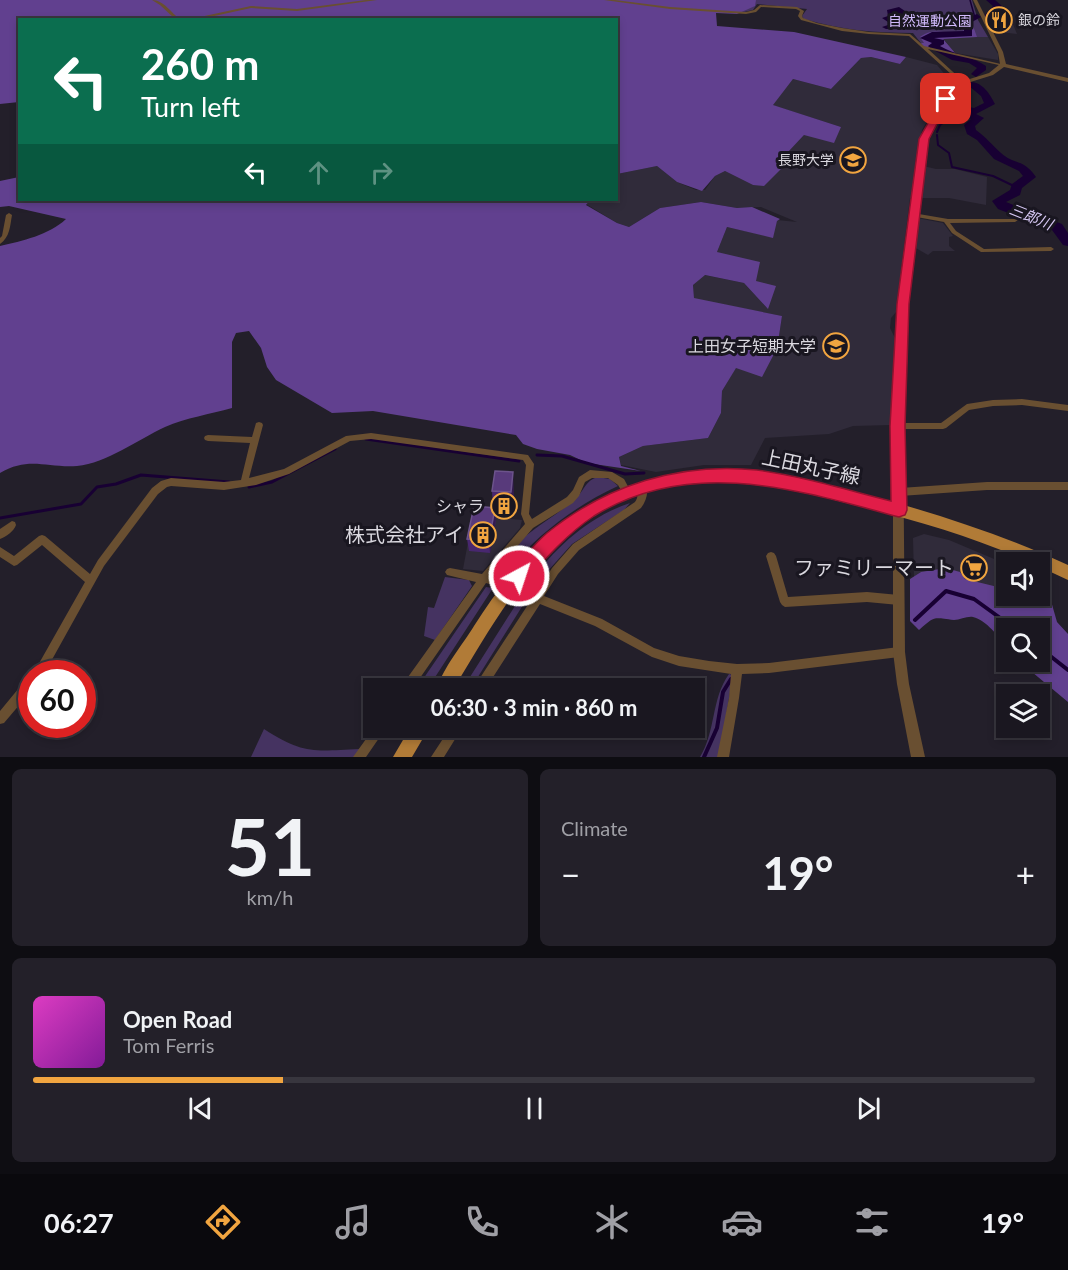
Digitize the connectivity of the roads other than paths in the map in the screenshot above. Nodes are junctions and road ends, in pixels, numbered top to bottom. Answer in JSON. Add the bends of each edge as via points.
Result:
{"nodes":[{"id":1,"x":154,"y":0,"type":"edge"},
{"id":2,"x":375,"y":0,"type":"edge"},
{"id":3,"x":606,"y":0,"type":"edge"},
{"id":4,"x":975,"y":0,"type":"edge"},
{"id":5,"x":176,"y":18,"type":"edge"},
{"id":6,"x":197,"y":18,"type":"edge"},
{"id":7,"x":921,"y":47,"type":"junction"},
{"id":8,"x":1003,"y":64,"type":"junction"},
{"id":9,"x":1068,"y":80,"type":"edge"},
{"id":10,"x":962,"y":83,"type":"junction"},
{"id":11,"x":9,"y":215,"type":"dead end"},
{"id":12,"x":913,"y":215,"type":"junction"},
{"id":13,"x":1015,"y":220,"type":"dead end"},
{"id":14,"x":946,"y":221,"type":"junction"},
{"id":15,"x":0,"y":242,"type":"edge"},
{"id":16,"x":1050,"y":249,"type":"dead end"},
{"id":17,"x":1068,"y":408,"type":"edge"},
{"id":18,"x":260,"y":425,"type":"dead end"},
{"id":19,"x":898,"y":426,"type":"junction"},
{"id":20,"x":208,"y":438,"type":"dead end"},
{"id":21,"x":255,"y":440,"type":"junction"},
{"id":22,"x":244,"y":483,"type":"junction"},
{"id":23,"x":1068,"y":486,"type":"edge"},
{"id":24,"x":643,"y":487,"type":"junction"},
{"id":25,"x":627,"y":492,"type":"junction"},
{"id":26,"x":900,"y":492,"type":"junction"},
{"id":27,"x":899,"y":510,"type":"junction"},
{"id":28,"x":12,"y":525,"type":"dead end"},
{"id":29,"x":530,"y":525,"type":"junction"},
{"id":30,"x":0,"y":535,"type":"edge"},
{"id":31,"x":0,"y":551,"type":"edge"},
{"id":32,"x":771,"y":556,"type":"dead end"},
{"id":33,"x":450,"y":572,"type":"dead end"},
{"id":34,"x":1068,"y":573,"type":"edge"},
{"id":35,"x":484,"y":578,"type":"junction"},
{"id":36,"x":90,"y":580,"type":"junction"},
{"id":37,"x":496,"y":581,"type":"dead end"},
{"id":38,"x":525,"y":593,"type":"dead end"},
{"id":39,"x":536,"y":598,"type":"junction"},
{"id":40,"x":899,"y":600,"type":"junction"},
{"id":41,"x":900,"y":652,"type":"junction"},
{"id":42,"x":46,"y":660,"type":"edge"},
{"id":43,"x":736,"y":669,"type":"junction"},
{"id":44,"x":414,"y":678,"type":"edge"},
{"id":45,"x":451,"y":678,"type":"edge"},
{"id":46,"x":486,"y":678,"type":"edge"},
{"id":47,"x":18,"y":698,"type":"edge"},
{"id":48,"x":0,"y":719,"type":"edge"},
{"id":49,"x":373,"y":738,"type":"edge"},
{"id":50,"x":414,"y":738,"type":"edge"},
{"id":51,"x":449,"y":738,"type":"edge"},
{"id":52,"x":359,"y":757,"type":"edge"},
{"id":53,"x":402,"y":757,"type":"edge"},
{"id":54,"x":437,"y":757,"type":"edge"},
{"id":55,"x":723,"y":757,"type":"edge"},
{"id":56,"x":918,"y":757,"type":"edge"}],
"edges":[{"from":1,"to":5,"type":"street","via":[[165,4]]},
{"from":2,"to":6,"type":"street","via":[[297,10],[241,8]]},
{"from":3,"to":7,"type":"street","via":[[746,13],[760,6],[797,8],[802,11],[802,19],[854,33],[910,35]]},
{"from":4,"to":8,"type":"street","via":[[1001,50]]},
{"from":7,"to":8,"type":"street"},
{"from":7,"to":10,"type":"street"},
{"from":8,"to":9,"type":"street"},
{"from":8,"to":10,"type":"street","via":[[991,74]]},
{"from":10,"to":12,"type":"street","via":[[948,95],[927,131]]},
{"from":11,"to":15,"type":"street"},
{"from":12,"to":14,"type":"street"},
{"from":12,"to":19,"type":"street","via":[[901,316]]},
{"from":13,"to":14,"type":"street"},
{"from":14,"to":16,"type":"street","via":[[954,232],[983,251]]},
{"from":17,"to":19,"type":"street","via":[[993,403],[967,407],[943,426]]},
{"from":18,"to":21,"type":"street"},
{"from":19,"to":26,"type":"street"},
{"from":20,"to":21,"type":"street"},
{"from":21,"to":22,"type":"street"},
{"from":22,"to":29,"type":"street","via":[[286,472],[358,435],[522,456],[530,464],[525,514]]},
{"from":22,"to":36,"type":"street","via":[[224,486],[180,480],[164,484],[113,545]]},
{"from":23,"to":26,"type":"street"},
{"from":24,"to":25,"type":"main road","name":"上田丸子線"},
{"from":24,"to":27,"type":"main road","name":"上田丸子線","via":[[702,476],[747,476]]},
{"from":24,"to":39,"type":"street","via":[[638,505],[576,547]]},
{"from":25,"to":29,"type":"street","via":[[615,478],[593,473],[582,480],[570,500]]},
{"from":25,"to":45,"type":"main road","name":"上田丸子線","via":[[582,516],[539,552],[509,588]]},
{"from":26,"to":27,"type":"street"},
{"from":27,"to":34,"type":"main road","name":"上田丸子線","via":[[997,541]]},
{"from":27,"to":40,"type":"street"},
{"from":28,"to":30,"type":"street"},
{"from":29,"to":35,"type":"street"},
{"from":31,"to":36,"type":"street","via":[[14,562],[42,539]]},
{"from":32,"to":40,"type":"street","via":[[785,602],[867,597]]},
{"from":33,"to":35,"type":"street"},
{"from":35,"to":37,"type":"street"},
{"from":35,"to":44,"type":"street"},
{"from":36,"to":42,"type":"street"},
{"from":38,"to":39,"type":"street"},
{"from":39,"to":43,"type":"street","via":[[598,622],[652,652],[679,661]]},
{"from":39,"to":46,"type":"street"},
{"from":40,"to":41,"type":"street"},
{"from":41,"to":43,"type":"street"},
{"from":41,"to":56,"type":"street"},
{"from":43,"to":55,"type":"street"},
{"from":47,"to":48,"type":"street"},
{"from":49,"to":52,"type":"street"},
{"from":50,"to":53,"type":"main road"},
{"from":51,"to":54,"type":"street"}]}
